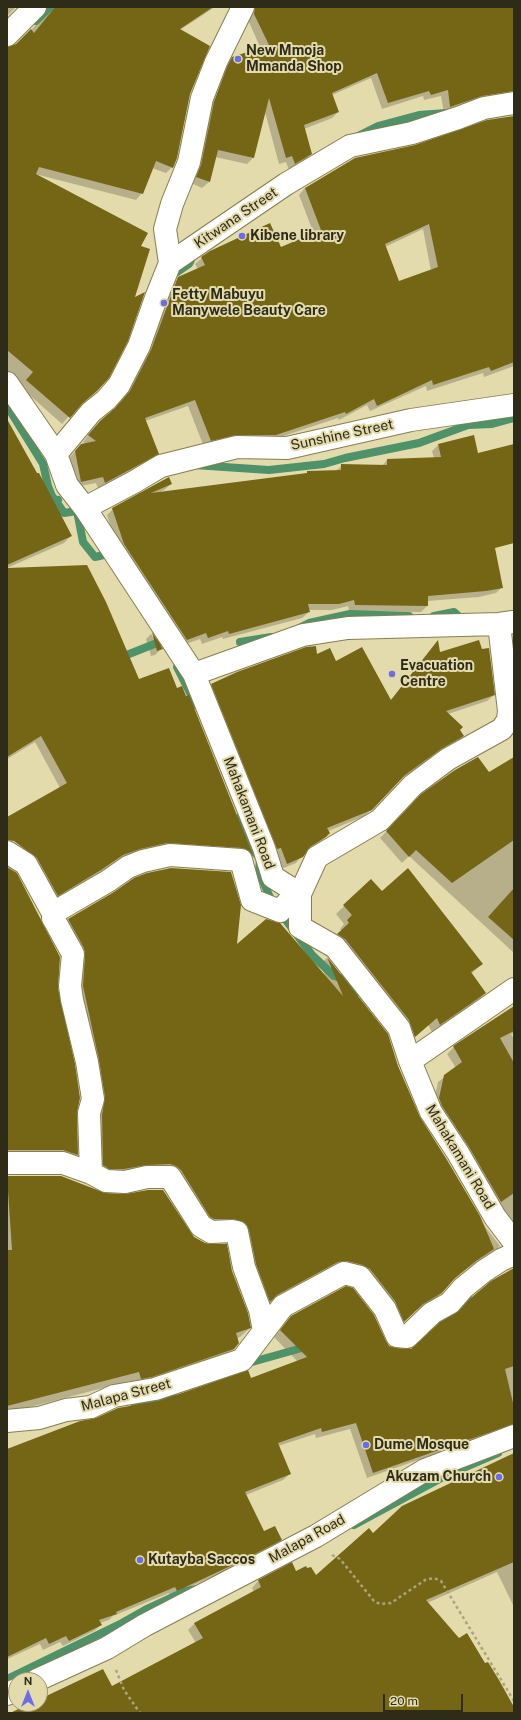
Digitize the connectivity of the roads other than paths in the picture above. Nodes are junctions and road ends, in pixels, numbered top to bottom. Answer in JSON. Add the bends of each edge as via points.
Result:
{"nodes":[{"id":1,"x":35,"y":7,"type":"edge"},
{"id":2,"x":243,"y":7,"type":"edge"},
{"id":3,"x":7,"y":35,"type":"edge"},
{"id":4,"x":514,"y":103,"type":"edge"},
{"id":5,"x":170,"y":263,"type":"junction"},
{"id":6,"x":7,"y":383,"type":"edge"},
{"id":7,"x":514,"y":406,"type":"edge"},
{"id":8,"x":56,"y":454,"type":"junction"},
{"id":9,"x":85,"y":508,"type":"junction"},
{"id":10,"x":506,"y":623,"type":"edge"},
{"id":11,"x":194,"y":674,"type":"junction"},
{"id":12,"x":7,"y":852,"type":"edge"},
{"id":13,"x":300,"y":894,"type":"junction"},
{"id":14,"x":53,"y":913,"type":"junction"},
{"id":15,"x":514,"y":989,"type":"edge"},
{"id":16,"x":410,"y":1061,"type":"junction"},
{"id":17,"x":7,"y":1163,"type":"edge"},
{"id":18,"x":91,"y":1172,"type":"junction"},
{"id":19,"x":514,"y":1242,"type":"edge"},
{"id":20,"x":514,"y":1254,"type":"edge"},
{"id":21,"x":264,"y":1331,"type":"junction"},
{"id":22,"x":7,"y":1421,"type":"edge"},
{"id":23,"x":514,"y":1436,"type":"edge"},
{"id":24,"x":48,"y":1675,"type":"edge"}],
"edges":[{"from":1,"to":3,"type":"street"},
{"from":2,"to":5,"type":"street","via":[[216,62],[202,98],[188,162],[166,228]]},
{"from":4,"to":5,"type":"street","name":"Kitwana Street","via":[[484,108],[412,133],[350,146],[286,184]]},
{"from":5,"to":8,"type":"street","via":[[139,346],[119,385],[106,400],[90,412]]},
{"from":6,"to":8,"type":"street","name":"Mahakamani Road"},
{"from":7,"to":9,"type":"street","name":"Sunshine Street","via":[[411,420],[288,448],[237,447],[162,466]]},
{"from":8,"to":9,"type":"street","name":"Mahakamani Road","via":[[67,485]]},
{"from":9,"to":11,"type":"street","name":"Mahakamani Road"},
{"from":10,"to":11,"type":"street","via":[[348,628],[303,635]]},
{"from":10,"to":13,"type":"street","via":[[509,711],[508,720],[502,729],[448,759],[413,785],[380,820],[317,857]]},
{"from":11,"to":13,"type":"street","name":"Mahakamani Road","via":[[264,848],[273,877]]},
{"from":12,"to":14,"type":"street","via":[[26,864]]},
{"from":13,"to":14,"type":"street","via":[[280,911],[252,900],[241,860],[170,855],[143,860],[128,867]]},
{"from":13,"to":16,"type":"street","name":"Mahakamani Road","via":[[300,927],[335,947],[399,1028]]},
{"from":14,"to":18,"type":"street","via":[[53,918],[73,954],[70,986],[93,1099],[89,1113]]},
{"from":15,"to":16,"type":"street"},
{"from":16,"to":19,"type":"street","name":"Mahakamani Road","via":[[431,1112]]},
{"from":17,"to":18,"type":"street","via":[[63,1163]]},
{"from":18,"to":21,"type":"street","via":[[106,1181],[125,1182],[147,1176],[170,1177],[200,1226],[211,1232],[237,1232],[244,1267],[260,1310]]},
{"from":20,"to":21,"type":"street","via":[[484,1271],[463,1288],[450,1304],[432,1313],[407,1337],[397,1336],[386,1309],[360,1277],[344,1273],[283,1306]]},
{"from":21,"to":22,"type":"street","name":"Malapa Street","via":[[242,1360],[155,1389],[114,1396],[90,1407],[66,1410],[39,1418]]},
{"from":23,"to":24,"type":"street","name":"Malapa Road","via":[[424,1470],[312,1538],[158,1618],[107,1648]]}]}
